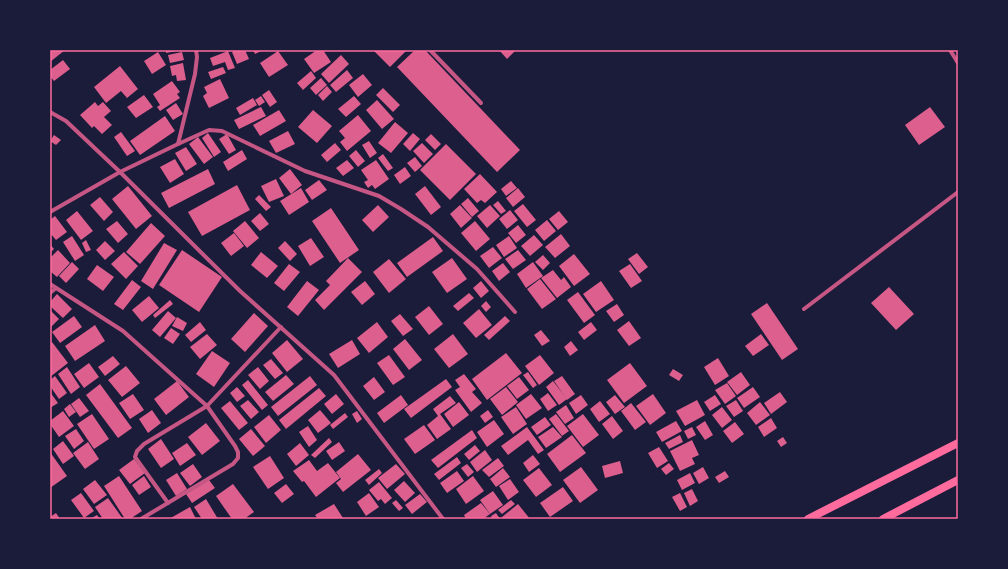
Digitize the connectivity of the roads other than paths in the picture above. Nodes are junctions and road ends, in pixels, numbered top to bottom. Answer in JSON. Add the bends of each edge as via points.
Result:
{"nodes":[{"id":1,"x":196,"y":50,"type":"edge"},
{"id":2,"x":430,"y":50,"type":"edge"},
{"id":3,"x":950,"y":50,"type":"edge"},
{"id":4,"x":958,"y":63,"type":"edge"},
{"id":5,"x":481,"y":103,"type":"dead end"},
{"id":6,"x":50,"y":112,"type":"edge"},
{"id":7,"x":178,"y":144,"type":"junction"},
{"id":8,"x":120,"y":172,"type":"junction"},
{"id":9,"x":958,"y":192,"type":"edge"},
{"id":10,"x":50,"y":212,"type":"edge"},
{"id":11,"x":50,"y":284,"type":"edge"},
{"id":12,"x":56,"y":288,"type":"junction"},
{"id":13,"x":50,"y":293,"type":"edge"},
{"id":14,"x":804,"y":310,"type":"dead end"},
{"id":15,"x":515,"y":312,"type":"dead end"},
{"id":16,"x":281,"y":327,"type":"junction"},
{"id":17,"x":207,"y":406,"type":"junction"},
{"id":18,"x":958,"y":444,"type":"edge"},
{"id":19,"x":958,"y":480,"type":"edge"},
{"id":20,"x":168,"y":503,"type":"junction"},
{"id":21,"x":141,"y":519,"type":"edge"},
{"id":22,"x":443,"y":519,"type":"edge"},
{"id":23,"x":808,"y":519,"type":"edge"},
{"id":24,"x":883,"y":519,"type":"edge"}],
"edges":[{"from":1,"to":7,"type":"street","via":[[195,74]]},
{"from":2,"to":5,"type":"street"},
{"from":3,"to":4,"type":"street"},
{"from":6,"to":8,"type":"street","via":[[66,121]]},
{"from":7,"to":8,"type":"street"},
{"from":7,"to":15,"type":"street","via":[[209,130],[222,131],[305,171],[379,196],[428,227],[477,269]]},
{"from":8,"to":10,"type":"street"},
{"from":8,"to":16,"type":"street","via":[[240,291]]},
{"from":9,"to":14,"type":"street"},
{"from":11,"to":12,"type":"street"},
{"from":12,"to":13,"type":"street"},
{"from":12,"to":17,"type":"street","via":[[123,331]]},
{"from":16,"to":17,"type":"street"},
{"from":16,"to":22,"type":"street","via":[[334,375]]},
{"from":17,"to":20,"type":"street","via":[[236,446],[238,458],[233,464]]},
{"from":17,"to":20,"type":"street","via":[[144,444],[137,451],[135,457]]},
{"from":18,"to":23,"type":"main road"},
{"from":19,"to":24,"type":"main road"},
{"from":20,"to":21,"type":"street"}]}
